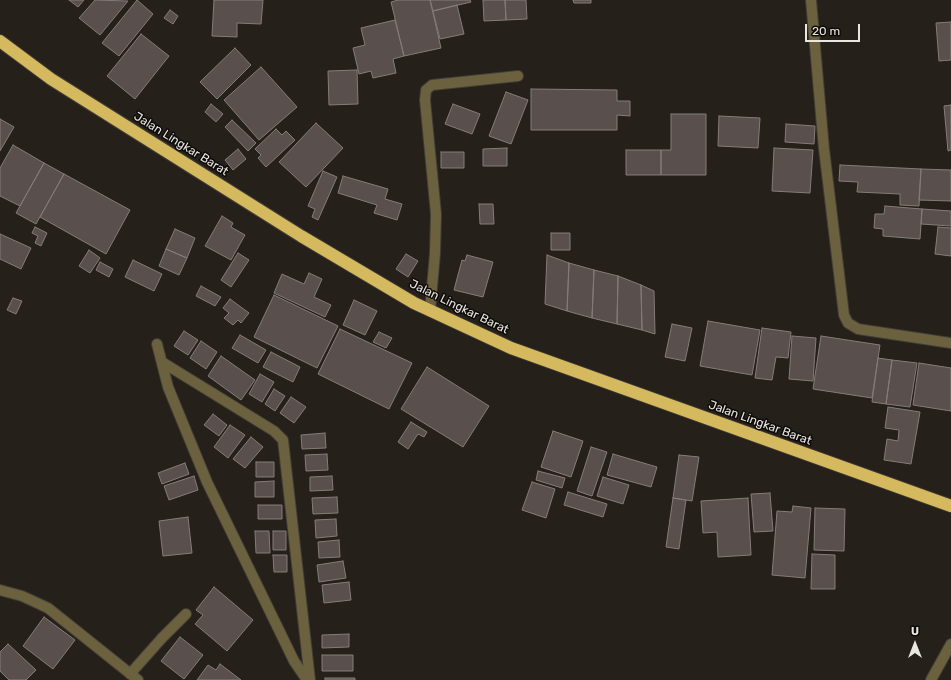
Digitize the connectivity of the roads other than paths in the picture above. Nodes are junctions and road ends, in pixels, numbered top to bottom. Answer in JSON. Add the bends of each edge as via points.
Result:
{"nodes":[{"id":1,"x":811,"y":0,"type":"edge"},
{"id":2,"x":0,"y":40,"type":"edge"},
{"id":3,"x":518,"y":76,"type":"dead end"},
{"id":4,"x":430,"y":311,"type":"junction"},
{"id":5,"x":951,"y":343,"type":"edge"},
{"id":6,"x":157,"y":344,"type":"dead end"},
{"id":7,"x":162,"y":362,"type":"junction"},
{"id":8,"x":951,"y":506,"type":"edge"},
{"id":9,"x":0,"y":590,"type":"edge"},
{"id":10,"x":186,"y":614,"type":"dead end"},
{"id":11,"x":951,"y":644,"type":"edge"},
{"id":12,"x":134,"y":677,"type":"edge"},
{"id":13,"x":309,"y":680,"type":"edge"},
{"id":14,"x":931,"y":680,"type":"edge"}],
"edges":[{"from":1,"to":5,"type":"street","via":[[824,148],[844,315],[848,323],[858,329]]},
{"from":2,"to":4,"type":"highway","name":"Jalan Lingkar Barat","via":[[52,79],[301,236]]},
{"from":3,"to":4,"type":"street","via":[[432,85],[426,90],[436,214]]},
{"from":4,"to":8,"type":"highway","name":"Jalan Lingkar Barat","via":[[511,348]]},
{"from":6,"to":7,"type":"street"},
{"from":7,"to":13,"type":"street","via":[[168,387],[207,482],[294,662]]},
{"from":7,"to":13,"type":"street","via":[[274,431],[283,440]]},
{"from":9,"to":12,"type":"street","via":[[22,596],[48,608]]},
{"from":10,"to":12,"type":"street","via":[[162,638]]},
{"from":11,"to":14,"type":"street"}]}
